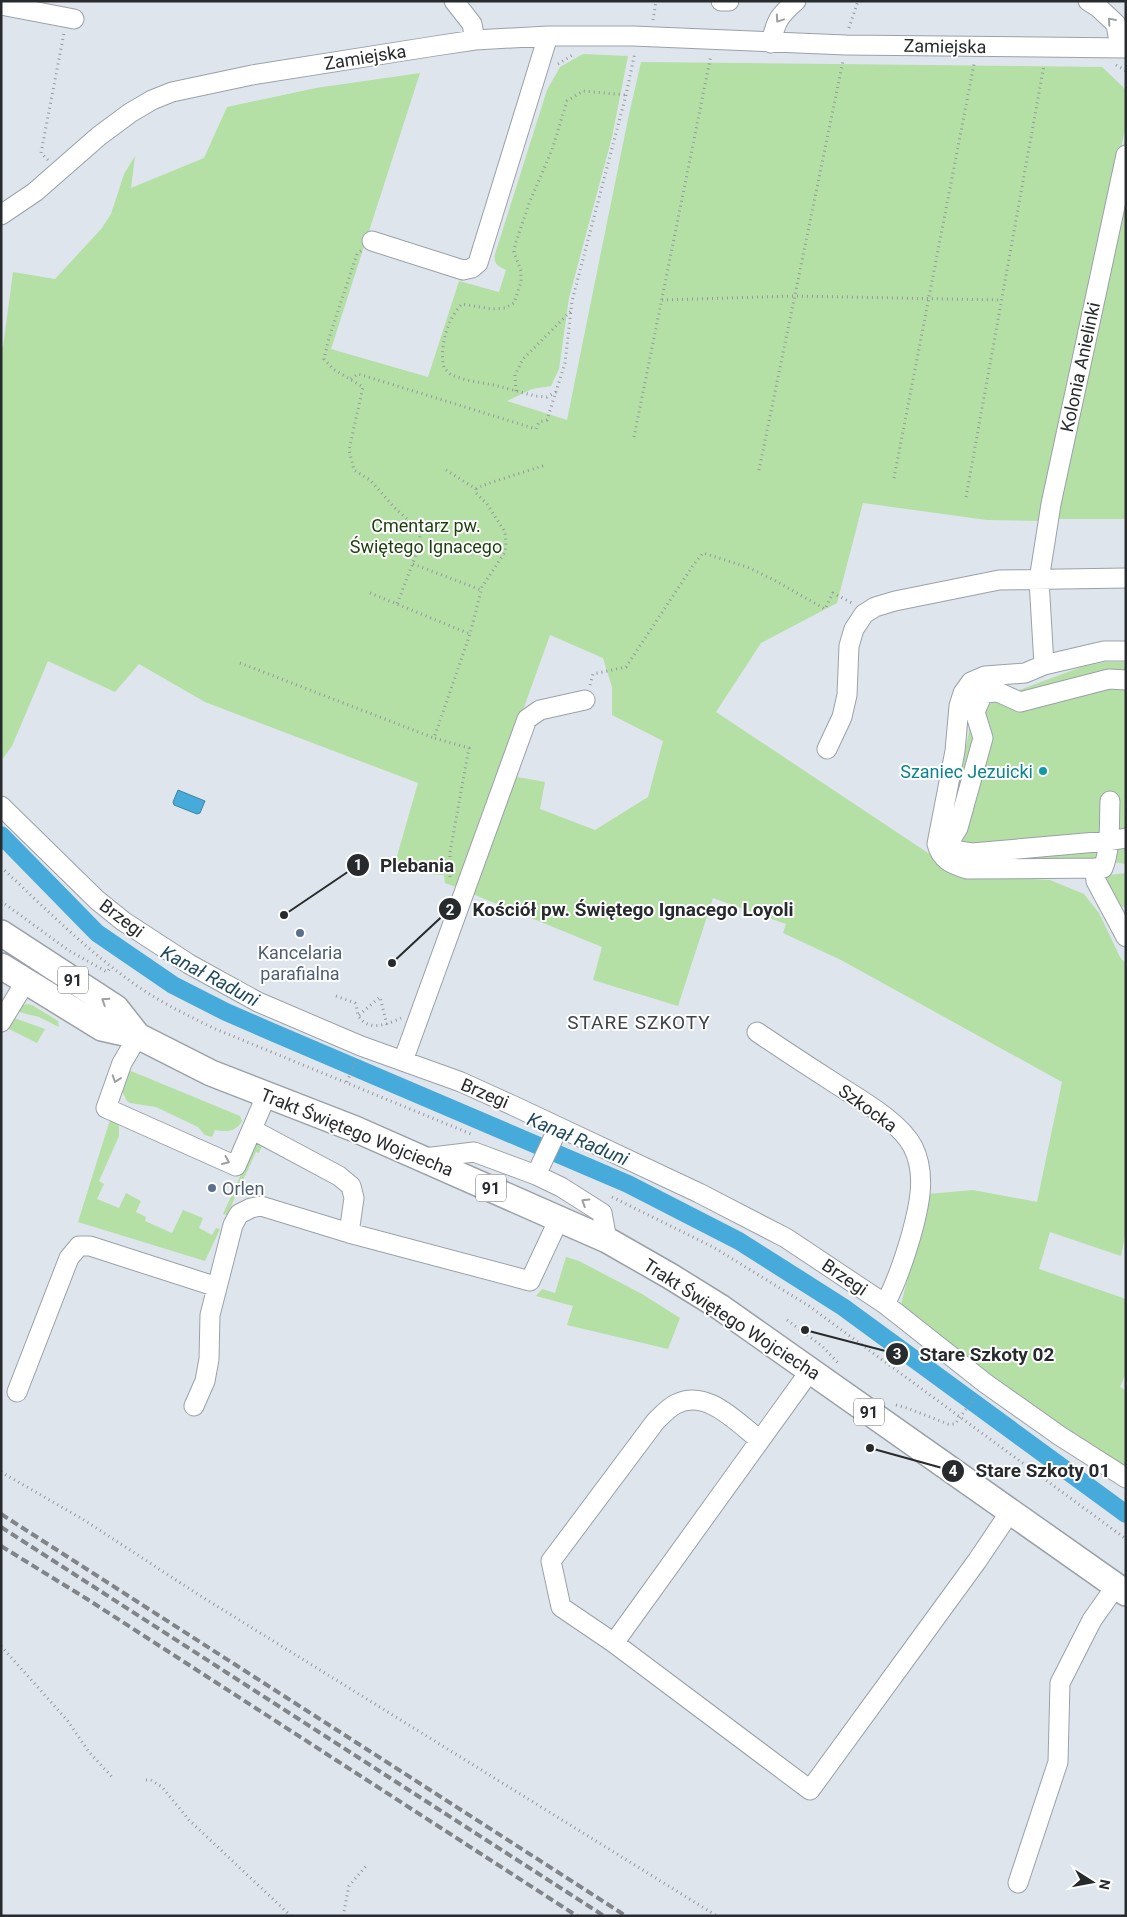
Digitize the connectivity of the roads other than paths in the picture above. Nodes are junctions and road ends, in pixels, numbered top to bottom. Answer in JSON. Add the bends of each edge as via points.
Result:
{"nodes":[{"id":1,"x":454,"y":1,"type":"edge"},
{"id":2,"x":721,"y":1,"type":"edge"},
{"id":3,"x":729,"y":1,"type":"edge"},
{"id":4,"x":796,"y":1,"type":"edge"},
{"id":5,"x":1088,"y":1,"type":"edge"},
{"id":6,"x":1,"y":4,"type":"edge"},
{"id":7,"x":39,"y":6,"type":"edge"},
{"id":8,"x":74,"y":20,"type":"dead end"},
{"id":9,"x":548,"y":36,"type":"junction"},
{"id":10,"x":475,"y":40,"type":"junction"},
{"id":11,"x":771,"y":43,"type":"junction"},
{"id":12,"x":1123,"y":48,"type":"edge"},
{"id":13,"x":1126,"y":155,"type":"edge"},
{"id":14,"x":1,"y":215,"type":"edge"},
{"id":15,"x":372,"y":240,"type":"road end"},
{"id":16,"x":1126,"y":578,"type":"edge"},
{"id":17,"x":1039,"y":580,"type":"junction"},
{"id":18,"x":1126,"y":651,"type":"edge"},
{"id":19,"x":1044,"y":665,"type":"junction"},
{"id":20,"x":1126,"y":680,"type":"edge"},
{"id":21,"x":585,"y":700,"type":"road end"},
{"id":22,"x":827,"y":748,"type":"dead end"},
{"id":23,"x":1110,"y":801,"type":"dead end"},
{"id":24,"x":1,"y":806,"type":"edge"},
{"id":25,"x":1117,"y":839,"type":"edge"},
{"id":26,"x":1099,"y":868,"type":"junction"},
{"id":27,"x":1119,"y":913,"type":"edge"},
{"id":28,"x":1,"y":933,"type":"edge"},
{"id":29,"x":1126,"y":937,"type":"edge"},
{"id":30,"x":1,"y":966,"type":"edge"},
{"id":31,"x":26,"y":981,"type":"junction"},
{"id":32,"x":1,"y":1022,"type":"edge"},
{"id":33,"x":757,"y":1032,"type":"dead end"},
{"id":34,"x":138,"y":1036,"type":"junction"},
{"id":35,"x":404,"y":1061,"type":"junction"},
{"id":36,"x":268,"y":1094,"type":"junction"},
{"id":37,"x":252,"y":1130,"type":"junction"},
{"id":38,"x":557,"y":1131,"type":"junction"},
{"id":39,"x":424,"y":1158,"type":"junction"},
{"id":40,"x":540,"y":1168,"type":"junction"},
{"id":41,"x":559,"y":1219,"type":"junction"},
{"id":42,"x":349,"y":1233,"type":"junction"},
{"id":43,"x":607,"y":1240,"type":"junction"},
{"id":44,"x":217,"y":1287,"type":"junction"},
{"id":45,"x":885,"y":1304,"type":"junction"},
{"id":46,"x":810,"y":1371,"type":"junction"},
{"id":47,"x":17,"y":1392,"type":"dead end"},
{"id":48,"x":194,"y":1406,"type":"dead end"},
{"id":49,"x":760,"y":1440,"type":"junction"},
{"id":50,"x":1126,"y":1478,"type":"edge"},
{"id":51,"x":1010,"y":1512,"type":"junction"},
{"id":52,"x":1121,"y":1589,"type":"edge"},
{"id":53,"x":614,"y":1643,"type":"junction"},
{"id":54,"x":1018,"y":1883,"type":"dead end"}],
"edges":[{"from":1,"to":10,"type":"street","via":[[472,24]]},
{"from":2,"to":3,"type":"street"},
{"from":4,"to":11,"type":"street","one_way":true,"via":[[775,23]]},
{"from":12,"to":5,"type":"street","name":"Zamiejska","one_way":true,"via":[[1116,24]]},
{"from":6,"to":7,"type":"street"},
{"from":7,"to":8,"type":"street"},
{"from":9,"to":10,"type":"street","name":"Zamiejska"},
{"from":9,"to":11,"type":"street","name":"Zamiejska"},
{"from":9,"to":15,"type":"street","via":[[478,263],[462,270]]},
{"from":10,"to":14,"type":"street","name":"Zamiejska","via":[[252,75],[172,92],[130,113]]},
{"from":11,"to":12,"type":"street","name":"Zamiejska"},
{"from":13,"to":17,"type":"street","name":"Kolonia Anielinki","via":[[1051,504]]},
{"from":16,"to":17,"type":"street"},
{"from":17,"to":19,"type":"street","name":"Kolonia Anielinki"},
{"from":17,"to":22,"type":"street","via":[[991,582],[895,600],[864,614],[854,629],[849,646],[847,695],[842,717]]},
{"from":18,"to":19,"type":"street","via":[[1104,651]]},
{"from":19,"to":26,"type":"street","via":[[1025,672],[985,676],[971,682],[963,693],[937,844],[939,853],[949,862],[967,869]]},
{"from":20,"to":25,"type":"street","via":[[1109,679],[1020,702],[998,692],[983,692],[975,712],[983,738],[958,828],[948,844],[959,851],[972,853]]},
{"from":21,"to":35,"type":"street","via":[[540,710],[527,719]]},
{"from":23,"to":25,"type":"street"},
{"from":24,"to":35,"type":"street","name":"Brzegi","via":[[97,900],[189,964],[258,1002]]},
{"from":25,"to":26,"type":"street"},
{"from":26,"to":27,"type":"street","via":[[1096,881]]},
{"from":27,"to":29,"type":"street"},
{"from":34,"to":28,"type":"main road","name":"Trakt Świętego Wojciecha","number":"91","one_way":true,"via":[[116,1008]]},
{"from":30,"to":31,"type":"main road","name":"Trakt Świętego Wojciecha","number":"91"},
{"from":31,"to":32,"type":"street"},
{"from":31,"to":34,"type":"main road","name":"Trakt Świętego Wojciecha","number":"91","via":[[102,1028]]},
{"from":33,"to":45,"type":"street","name":"Szkocka","via":[[880,1112],[913,1146],[919,1165],[920,1198],[902,1266]]},
{"from":34,"to":36,"type":"main road","name":"Trakt Świętego Wojciecha","number":"91","via":[[211,1073]]},
{"from":34,"to":37,"type":"street","one_way":true,"via":[[122,1063],[105,1112],[236,1166]]},
{"from":35,"to":38,"type":"street","name":"Brzegi","via":[[514,1106]]},
{"from":36,"to":37,"type":"street"},
{"from":36,"to":39,"type":"main road","name":"Trakt Świętego Wojciecha","number":"91"},
{"from":37,"to":42,"type":"street","via":[[340,1176],[351,1186],[354,1198]]},
{"from":38,"to":40,"type":"street"},
{"from":38,"to":45,"type":"street","name":"Brzegi","via":[[588,1140],[778,1233]]},
{"from":39,"to":40,"type":"street","via":[[474,1152]]},
{"from":39,"to":41,"type":"main road","name":"Trakt Świętego Wojciecha","number":"91"},
{"from":43,"to":40,"type":"street","one_way":true,"via":[[602,1213],[560,1187]]},
{"from":41,"to":42,"type":"street","via":[[530,1281]]},
{"from":41,"to":43,"type":"main road","name":"Trakt Świętego Wojciecha","number":"91"},
{"from":42,"to":44,"type":"street","via":[[278,1210],[261,1206],[250,1208],[239,1214],[233,1225]]},
{"from":43,"to":46,"type":"main road","name":"Trakt Świętego Wojciecha","number":"91","via":[[712,1302]]},
{"from":44,"to":47,"type":"street","via":[[90,1246],[79,1246],[69,1258]]},
{"from":44,"to":48,"type":"street","via":[[210,1315],[205,1381]]},
{"from":45,"to":50,"type":"street","name":"Brzegi","via":[[985,1383]]},
{"from":46,"to":49,"type":"street"},
{"from":46,"to":51,"type":"main road","name":"Trakt Świętego Wojciecha","number":"91"},
{"from":49,"to":53,"type":"street"},
{"from":49,"to":53,"type":"street","via":[[712,1403],[691,1399],[675,1404],[655,1422],[552,1561],[561,1607]]},
{"from":51,"to":52,"type":"main road","name":"Trakt Świętego Wojciecha","number":"91"},
{"from":51,"to":53,"type":"street","via":[[978,1561],[810,1790]]},
{"from":52,"to":54,"type":"street","via":[[1092,1620],[1060,1683],[1058,1762]]}]}
